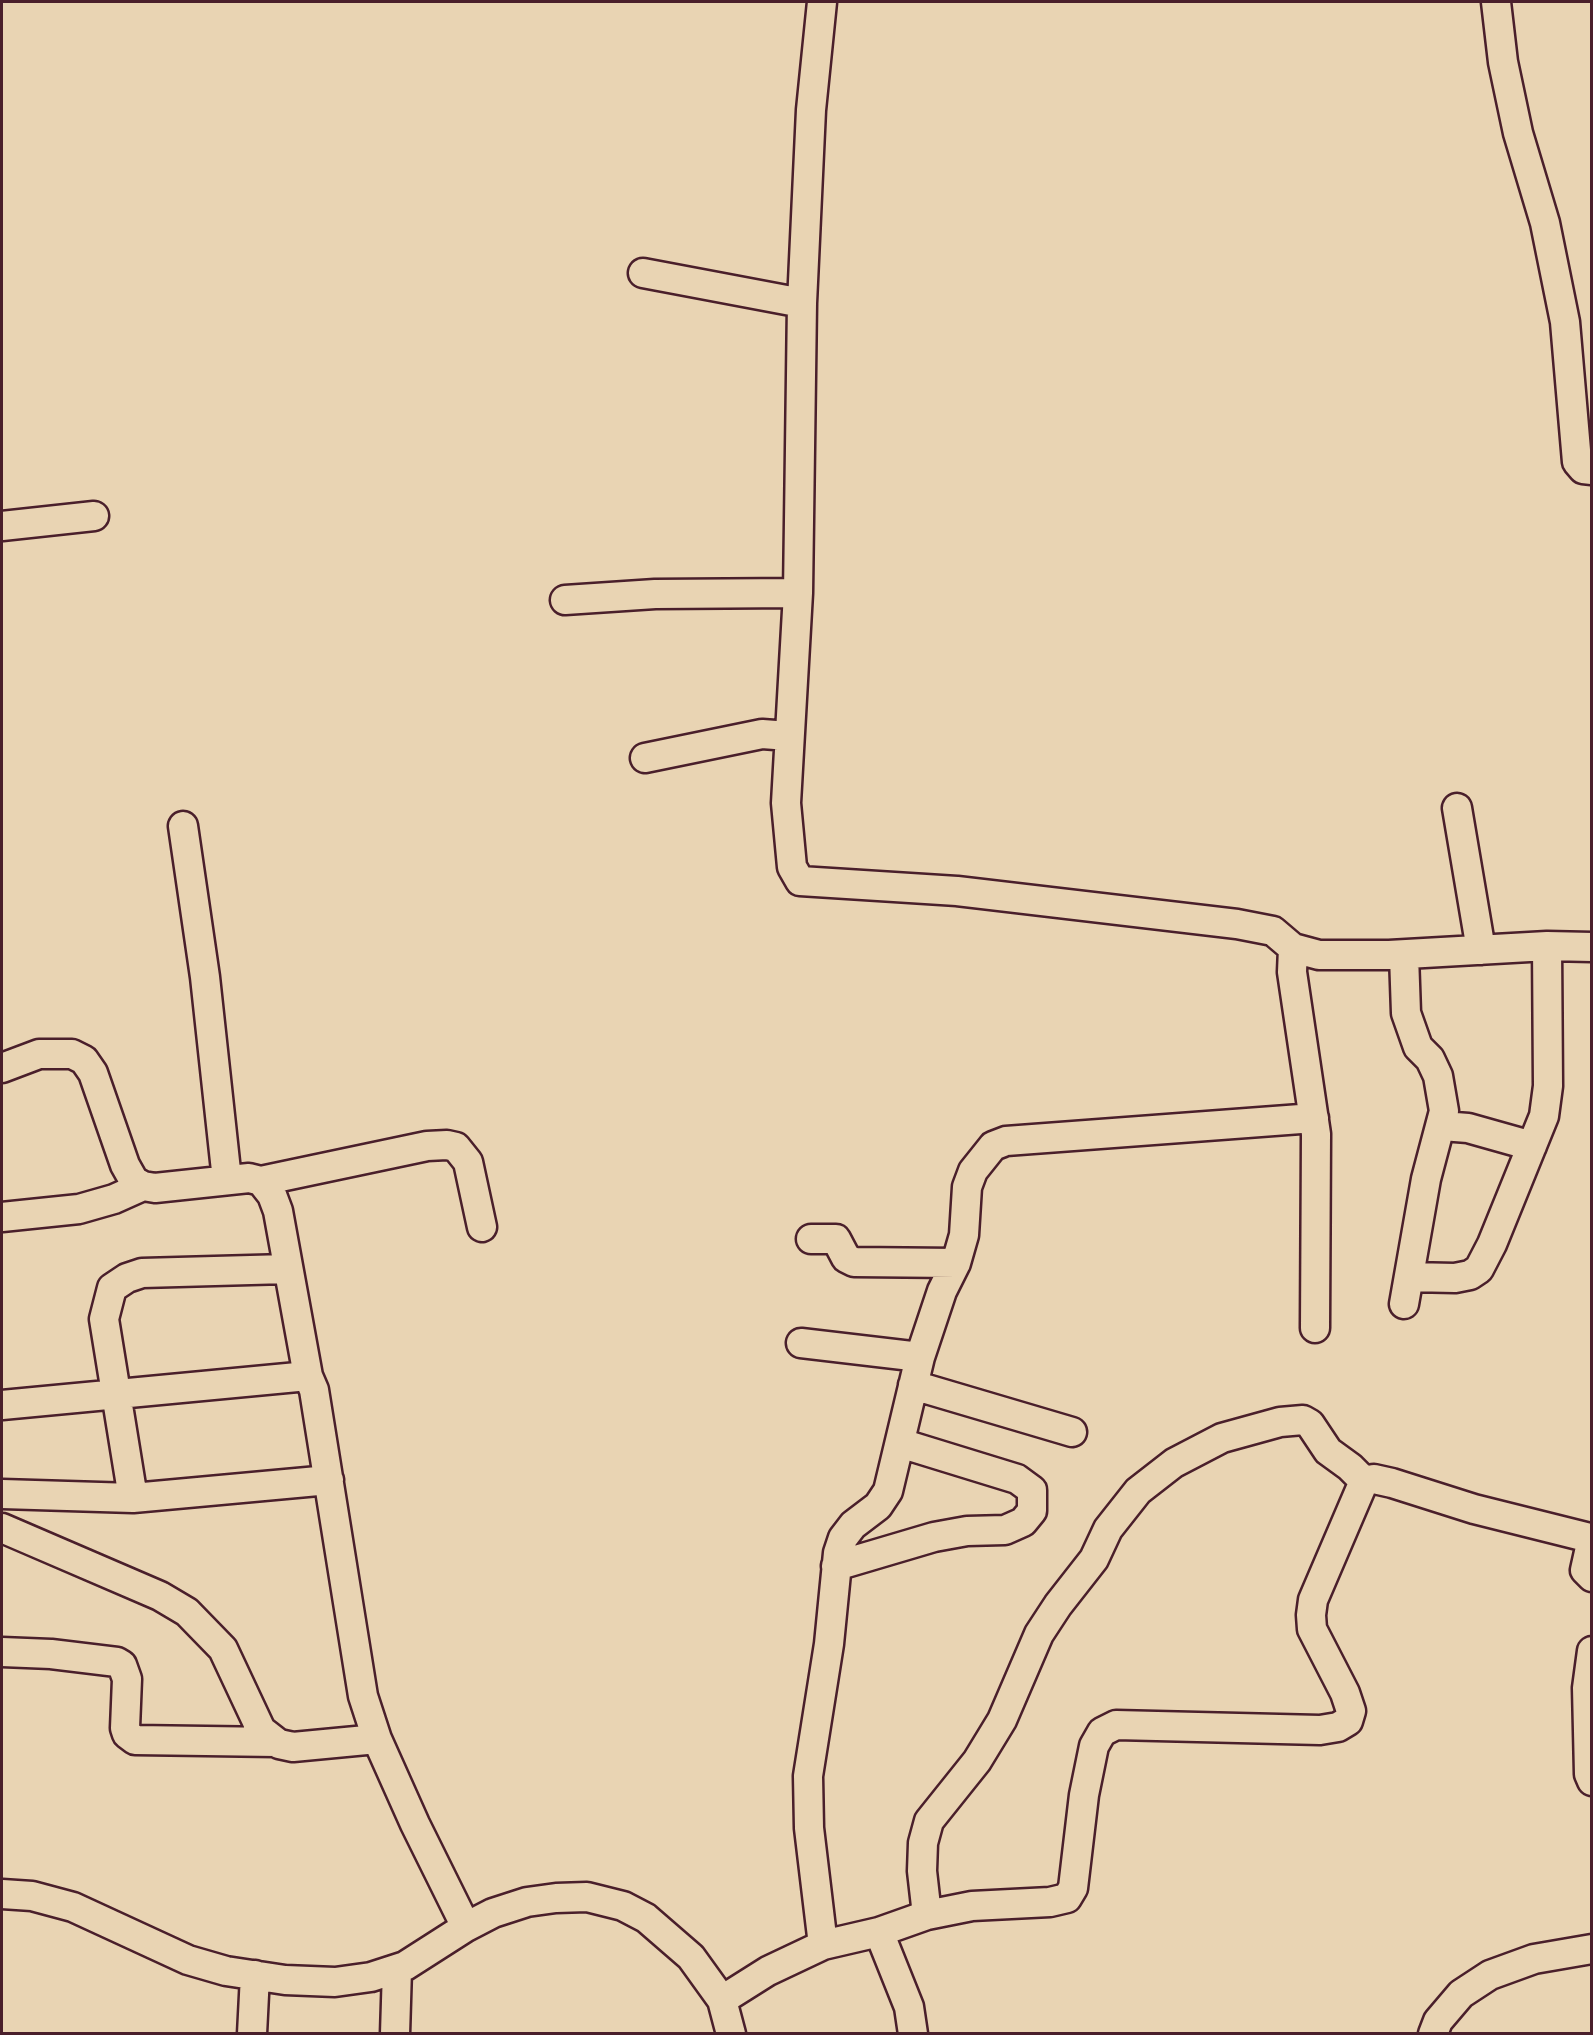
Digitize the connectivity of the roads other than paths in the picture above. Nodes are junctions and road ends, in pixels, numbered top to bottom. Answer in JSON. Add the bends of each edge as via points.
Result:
{"nodes":[{"id":1,"x":822,"y":2,"type":"edge"},
{"id":2,"x":1496,"y":2,"type":"edge"},
{"id":3,"x":643,"y":273,"type":"dead end"},
{"id":4,"x":802,"y":303,"type":"junction"},
{"id":5,"x":1592,"y":470,"type":"edge"},
{"id":6,"x":94,"y":516,"type":"dead end"},
{"id":7,"x":2,"y":526,"type":"edge"},
{"id":8,"x":798,"y":593,"type":"junction"},
{"id":9,"x":565,"y":600,"type":"dead end"},
{"id":10,"x":789,"y":736,"type":"junction"},
{"id":11,"x":645,"y":758,"type":"dead end"},
{"id":12,"x":1457,"y":808,"type":"dead end"},
{"id":13,"x":183,"y":826,"type":"dead end"},
{"id":14,"x":1547,"y":946,"type":"junction"},
{"id":15,"x":1592,"y":947,"type":"edge"},
{"id":16,"x":1293,"y":948,"type":"junction"},
{"id":17,"x":1481,"y":950,"type":"junction"},
{"id":18,"x":1404,"y":955,"type":"junction"},
{"id":19,"x":2,"y":1068,"type":"edge"},
{"id":20,"x":1314,"y":1118,"type":"junction"},
{"id":21,"x":1442,"y":1126,"type":"junction"},
{"id":22,"x":1533,"y":1146,"type":"junction"},
{"id":23,"x":227,"y":1180,"type":"junction"},
{"id":24,"x":261,"y":1180,"type":"junction"},
{"id":25,"x":143,"y":1186,"type":"junction"},
{"id":26,"x":2,"y":1217,"type":"edge"},
{"id":27,"x":482,"y":1227,"type":"dead end"},
{"id":28,"x":811,"y":1239,"type":"dead end"},
{"id":29,"x":956,"y":1263,"type":"junction"},
{"id":30,"x":287,"y":1269,"type":"junction"},
{"id":31,"x":1315,"y":1328,"type":"dead end"},
{"id":32,"x":801,"y":1343,"type":"dead end"},
{"id":33,"x":920,"y":1357,"type":"junction"},
{"id":34,"x":308,"y":1376,"type":"junction"},
{"id":35,"x":913,"y":1385,"type":"junction"},
{"id":36,"x":116,"y":1394,"type":"junction"},
{"id":37,"x":2,"y":1405,"type":"edge"},
{"id":38,"x":1072,"y":1432,"type":"dead end"},
{"id":39,"x":900,"y":1443,"type":"junction"},
{"id":40,"x":329,"y":1480,"type":"junction"},
{"id":41,"x":1364,"y":1481,"type":"junction"},
{"id":42,"x":2,"y":1494,"type":"edge"},
{"id":43,"x":133,"y":1498,"type":"junction"},
{"id":44,"x":2,"y":1528,"type":"edge"},
{"id":45,"x":836,"y":1566,"type":"junction"},
{"id":46,"x":1592,"y":1577,"type":"edge"},
{"id":47,"x":1592,"y":1650,"type":"edge"},
{"id":48,"x":2,"y":1652,"type":"edge"},
{"id":49,"x":377,"y":1739,"type":"junction"},
{"id":50,"x":276,"y":1742,"type":"junction"},
{"id":51,"x":1592,"y":1781,"type":"edge"},
{"id":52,"x":2,"y":1894,"type":"edge"},
{"id":53,"x":927,"y":1915,"type":"junction"},
{"id":54,"x":466,"y":1927,"type":"junction"},
{"id":55,"x":879,"y":1932,"type":"junction"},
{"id":56,"x":823,"y":1945,"type":"junction"},
{"id":57,"x":1592,"y":1949,"type":"edge"},
{"id":58,"x":397,"y":1969,"type":"junction"},
{"id":59,"x":255,"y":1976,"type":"junction"},
{"id":60,"x":722,"y":2000,"type":"junction"},
{"id":61,"x":252,"y":2034,"type":"edge"},
{"id":62,"x":395,"y":2034,"type":"edge"},
{"id":63,"x":731,"y":2034,"type":"edge"},
{"id":64,"x":913,"y":2034,"type":"edge"},
{"id":65,"x":1433,"y":2034,"type":"edge"}],
"edges":[{"from":1,"to":4,"type":"street","via":[[811,110]]},
{"from":2,"to":5,"type":"street","via":[[1503,62],[1518,133],[1545,223],[1565,322],[1577,462],[1583,469]]},
{"from":3,"to":4,"type":"street"},
{"from":4,"to":8,"type":"street"},
{"from":6,"to":7,"type":"street"},
{"from":8,"to":9,"type":"street","via":[[655,594]]},
{"from":8,"to":10,"type":"street"},
{"from":10,"to":11,"type":"street","via":[[762,734]]},
{"from":10,"to":16,"type":"street","via":[[788,834],[792,867],[800,881],[957,891],[1237,924],[1273,931]]},
{"from":12,"to":17,"type":"street"},
{"from":13,"to":23,"type":"street","via":[[205,977]]},
{"from":14,"to":15,"type":"street"},
{"from":14,"to":17,"type":"street"},
{"from":14,"to":22,"type":"street","via":[[1548,1086],[1544,1116]]},
{"from":16,"to":18,"type":"street","via":[[1319,955]]},
{"from":16,"to":20,"type":"street","via":[[1292,972]]},
{"from":17,"to":18,"type":"street"},
{"from":18,"to":21,"type":"street","via":[[1406,1012],[1418,1047],[1430,1059],[1438,1076],[1444,1111]]},
{"from":19,"to":25,"type":"street","via":[[46,1053],[72,1054],[84,1060],[93,1073],[125,1165],[134,1181]]},
{"from":20,"to":29,"type":"street","via":[[1006,1141],[993,1146],[973,1171],[967,1187],[964,1235]]},
{"from":20,"to":31,"type":"street"},
{"from":21,"to":22,"type":"street","via":[[1468,1128]]},
{"from":21,"to":22,"type":"street","via":[[1426,1179],[1406,1290],[1470,1275],[1479,1269]]},
{"from":23,"to":24,"type":"street"},
{"from":23,"to":25,"type":"street"},
{"from":24,"to":27,"type":"street","via":[[447,1145],[456,1148],[468,1162]]},
{"from":24,"to":30,"type":"street","via":[[278,1211]]},
{"from":25,"to":26,"type":"street","via":[[79,1209]]},
{"from":28,"to":29,"type":"street","via":[[836,1239],[846,1258],[854,1262]]},
{"from":29,"to":33,"type":"street","via":[[942,1291]]},
{"from":30,"to":34,"type":"street"},
{"from":30,"to":36,"type":"street","via":[[142,1273],[112,1288],[104,1319]]},
{"from":32,"to":33,"type":"street"},
{"from":33,"to":35,"type":"street"},
{"from":34,"to":36,"type":"street"},
{"from":34,"to":40,"type":"street","via":[[314,1390]]},
{"from":35,"to":38,"type":"street"},
{"from":35,"to":39,"type":"street"},
{"from":36,"to":37,"type":"street"},
{"from":36,"to":43,"type":"street"},
{"from":39,"to":45,"type":"street","via":[[888,1491],[878,1506],[843,1538]]},
{"from":39,"to":45,"type":"street","via":[[1017,1479],[1032,1490],[1032,1511],[1023,1522],[1005,1530],[934,1537]]},
{"from":40,"to":43,"type":"street"},
{"from":40,"to":49,"type":"street","via":[[363,1696]]},
{"from":41,"to":46,"type":"street","via":[[1392,1483],[1474,1509],[1586,1537],[1591,1552],[1585,1570]]},
{"from":41,"to":53,"type":"street","via":[[1328,1451],[1310,1424],[1302,1420],[1222,1438],[1174,1463],[1138,1491],[1108,1528],[1084,1574],[1039,1634],[1002,1720],[977,1761],[929,1821],[922,1871]]},
{"from":41,"to":53,"type":"street","via":[[1313,1600],[1311,1615],[1312,1629],[1345,1693],[1351,1711],[1348,1721],[1320,1730],[1116,1725],[1102,1732],[1094,1746],[1073,1888],[1067,1898],[972,1906]]},
{"from":42,"to":43,"type":"street"},
{"from":44,"to":50,"type":"street","via":[[160,1596],[187,1612],[223,1649],[261,1730]]},
{"from":45,"to":56,"type":"street","via":[[829,1644],[808,1776],[809,1828]]},
{"from":47,"to":51,"type":"street","via":[[1587,1688]]},
{"from":48,"to":50,"type":"street","via":[[51,1654],[122,1665],[127,1679],[125,1728],[135,1740]]},
{"from":49,"to":50,"type":"street","via":[[293,1747]]},
{"from":49,"to":54,"type":"street"},
{"from":52,"to":59,"type":"street","via":[[32,1896],[73,1907],[188,1960]]},
{"from":53,"to":55,"type":"street"},
{"from":54,"to":58,"type":"street"},
{"from":54,"to":60,"type":"street","via":[[527,1902],[556,1898],[587,1898],[623,1906],[663,1930],[691,1957]]},
{"from":55,"to":56,"type":"street"},
{"from":55,"to":64,"type":"street","via":[[909,2007]]},
{"from":56,"to":60,"type":"street","via":[[768,1971]]},
{"from":57,"to":65,"type":"street","via":[[1534,1959],[1490,1975],[1461,1994],[1438,2021]]},
{"from":58,"to":59,"type":"street","via":[[335,1982]]},
{"from":58,"to":62,"type":"street"},
{"from":59,"to":61,"type":"street"},
{"from":60,"to":63,"type":"street"}]}
